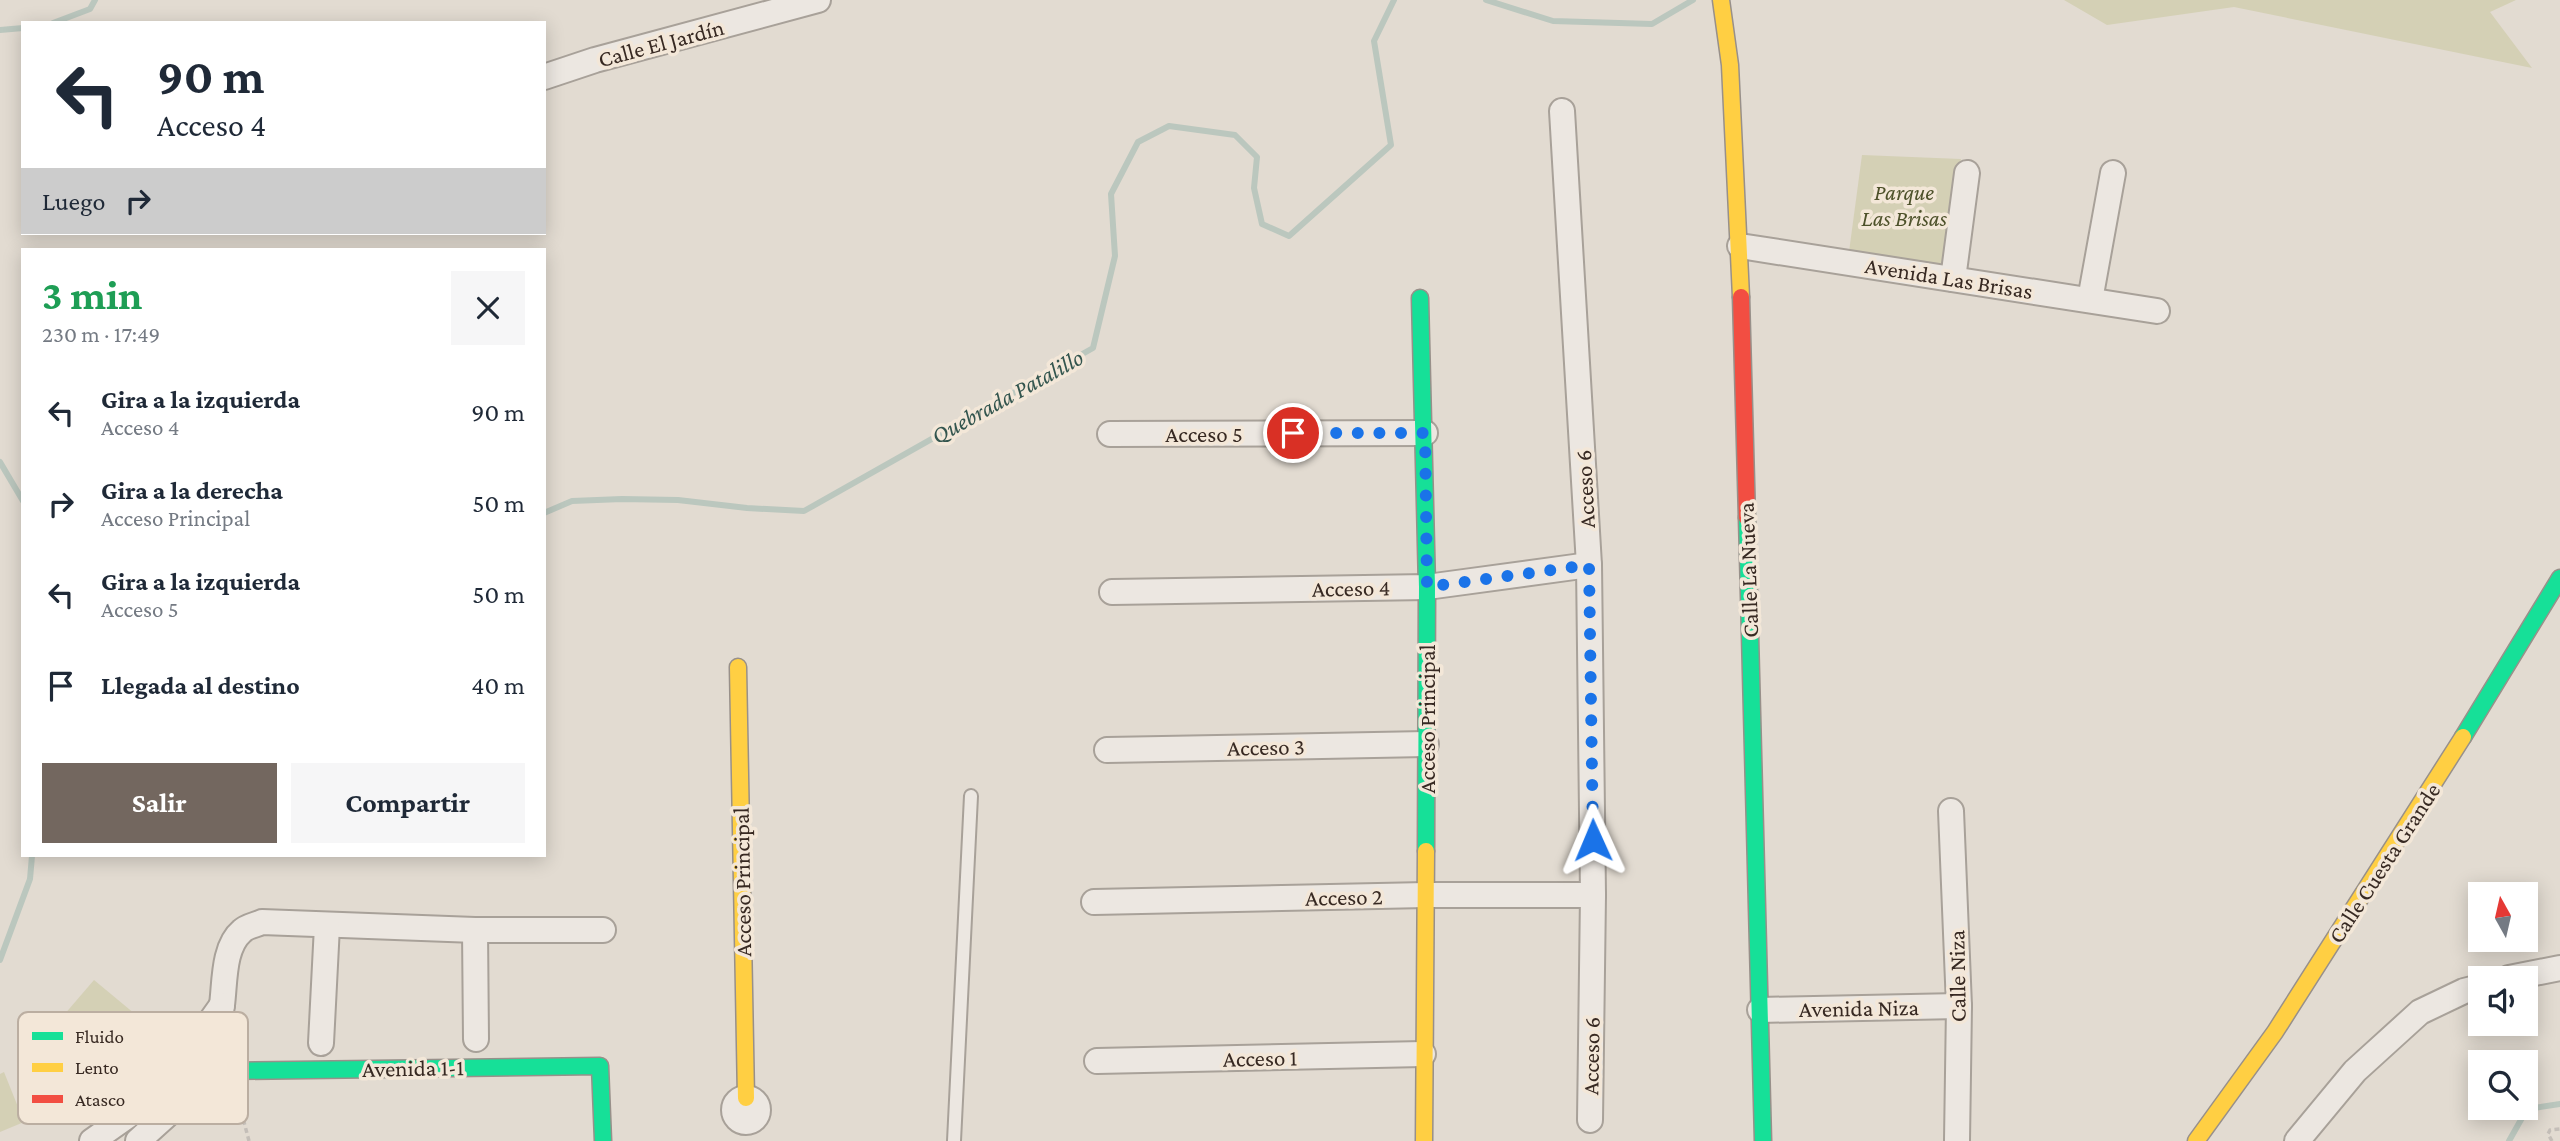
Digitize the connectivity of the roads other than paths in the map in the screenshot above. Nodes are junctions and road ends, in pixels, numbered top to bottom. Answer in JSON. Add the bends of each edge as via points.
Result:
{"nodes":[{"id":1,"x":818,"y":0,"type":"edge"},
{"id":2,"x":1721,"y":0,"type":"edge"},
{"id":3,"x":546,"y":76,"type":"edge"},
{"id":4,"x":1562,"y":111,"type":"dead end"},
{"id":5,"x":1967,"y":173,"type":"dead end"},
{"id":6,"x":2113,"y":173,"type":"dead end"},
{"id":7,"x":1740,"y":246,"type":"junction"},
{"id":8,"x":1953,"y":279,"type":"junction"},
{"id":9,"x":1420,"y":298,"type":"dead end"},
{"id":10,"x":2090,"y":300,"type":"junction"},
{"id":11,"x":2157,"y":311,"type":"dead end"},
{"id":12,"x":1425,"y":433,"type":"junction"},
{"id":13,"x":1110,"y":434,"type":"dead end"},
{"id":14,"x":1589,"y":565,"type":"junction"},
{"id":15,"x":2560,"y":578,"type":"edge"},
{"id":16,"x":1427,"y":587,"type":"junction"},
{"id":17,"x":1112,"y":592,"type":"dead end"},
{"id":18,"x":738,"y":667,"type":"dead end"},
{"id":19,"x":1426,"y":744,"type":"junction"},
{"id":20,"x":1107,"y":750,"type":"dead end"},
{"id":21,"x":971,"y":796,"type":"dead end"},
{"id":22,"x":1951,"y":811,"type":"dead end"},
{"id":23,"x":1426,"y":895,"type":"junction"},
{"id":24,"x":1594,"y":895,"type":"junction"},
{"id":25,"x":1094,"y":902,"type":"dead end"},
{"id":26,"x":327,"y":926,"type":"junction"},
{"id":27,"x":475,"y":930,"type":"junction"},
{"id":28,"x":603,"y":930,"type":"dead end"},
{"id":29,"x":2560,"y":968,"type":"edge"},
{"id":30,"x":2538,"y":972,"type":"edge"},
{"id":31,"x":2468,"y":990,"type":"edge"},
{"id":32,"x":1959,"y":1006,"type":"junction"},
{"id":33,"x":1760,"y":1010,"type":"junction"},
{"id":34,"x":219,"y":1012,"type":"edge"},
{"id":35,"x":476,"y":1039,"type":"dead end"},
{"id":36,"x":321,"y":1043,"type":"dead end"},
{"id":37,"x":1423,"y":1054,"type":"junction"},
{"id":38,"x":1097,"y":1061,"type":"dead end"},
{"id":39,"x":248,"y":1077,"type":"edge"},
{"id":40,"x":746,"y":1098,"type":"joint"},
{"id":41,"x":1590,"y":1120,"type":"dead end"},
{"id":42,"x":116,"y":1124,"type":"edge"},
{"id":43,"x":157,"y":1124,"type":"edge"},
{"id":44,"x":746,"y":1132,"type":"edge"},
{"id":45,"x":92,"y":1141,"type":"edge"},
{"id":46,"x":138,"y":1141,"type":"edge"},
{"id":47,"x":603,"y":1141,"type":"edge"},
{"id":48,"x":954,"y":1141,"type":"edge"},
{"id":49,"x":1424,"y":1141,"type":"edge"},
{"id":50,"x":1763,"y":1141,"type":"edge"},
{"id":51,"x":1957,"y":1141,"type":"edge"},
{"id":52,"x":2196,"y":1141,"type":"edge"},
{"id":53,"x":2297,"y":1141,"type":"edge"}],
"edges":[{"from":1,"to":3,"type":"street","name":"Calle El Jardín"},
{"from":2,"to":7,"type":"street","name":"Calle La Nueva","via":[[1730,65]]},
{"from":4,"to":14,"type":"street","name":"Acceso 6"},
{"from":5,"to":8,"type":"street"},
{"from":6,"to":10,"type":"street"},
{"from":7,"to":8,"type":"street","name":"Avenida Las Brisas"},
{"from":7,"to":33,"type":"street","name":"Calle La Nueva"},
{"from":8,"to":10,"type":"street","name":"Avenida Las Brisas"},
{"from":9,"to":12,"type":"street","name":"Acceso Principal"},
{"from":10,"to":11,"type":"street","name":"Avenida Las Brisas"},
{"from":12,"to":13,"type":"street","name":"Acceso 5"},
{"from":12,"to":16,"type":"street","name":"Acceso Principal"},
{"from":14,"to":16,"type":"street","name":"Acceso 4"},
{"from":14,"to":24,"type":"street","name":"Acceso 6"},
{"from":15,"to":52,"type":"street","name":"Calle Cuesta Grande","via":[[2275,1032]]},
{"from":16,"to":17,"type":"street","name":"Acceso 4"},
{"from":16,"to":19,"type":"street","name":"Acceso Principal"},
{"from":18,"to":40,"type":"street","name":"Acceso Principal"},
{"from":19,"to":20,"type":"street","name":"Acceso 3"},
{"from":19,"to":23,"type":"street","name":"Acceso Principal"},
{"from":21,"to":48,"type":"lane"},
{"from":22,"to":32,"type":"street","name":"Calle Niza"},
{"from":23,"to":24,"type":"street","name":"Acceso 2"},
{"from":23,"to":25,"type":"street","name":"Acceso 2"},
{"from":23,"to":37,"type":"street","name":"Acceso Principal"},
{"from":24,"to":41,"type":"street","name":"Acceso 6"},
{"from":26,"to":27,"type":"street"},
{"from":26,"to":34,"type":"street","via":[[262,922],[244,929],[228,957]]},
{"from":26,"to":36,"type":"street"},
{"from":27,"to":28,"type":"street"},
{"from":27,"to":35,"type":"street"},
{"from":29,"to":30,"type":"street"},
{"from":31,"to":53,"type":"street","via":[[2420,1012],[2355,1071]]},
{"from":32,"to":33,"type":"street","name":"Avenida Niza"},
{"from":32,"to":51,"type":"street","name":"Calle Niza"},
{"from":33,"to":50,"type":"street","name":"Calle La Nueva"},
{"from":37,"to":38,"type":"street","name":"Acceso 1"},
{"from":37,"to":49,"type":"street","name":"Acceso Principal"},
{"from":39,"to":47,"type":"street","name":"Avenida 1-1","via":[[600,1066]]},
{"from":40,"to":44,"type":"street","via":[[754,1100],[759,1111]]},
{"from":42,"to":45,"type":"street"},
{"from":43,"to":46,"type":"street"}]}
